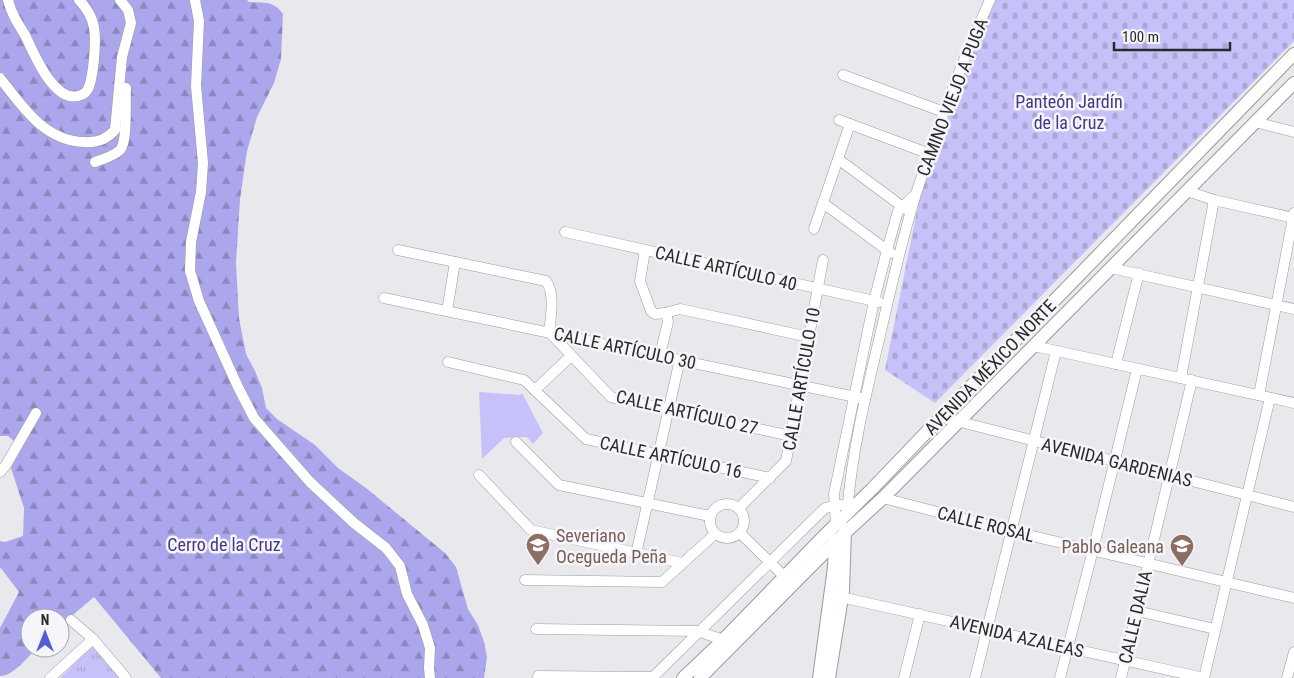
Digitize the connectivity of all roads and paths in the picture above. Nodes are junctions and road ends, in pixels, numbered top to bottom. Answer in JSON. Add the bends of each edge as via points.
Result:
{"nodes":[{"id":1,"x":8,"y":0,"type":"edge"},
{"id":2,"x":79,"y":0,"type":"edge"},
{"id":3,"x":120,"y":0,"type":"edge"},
{"id":4,"x":195,"y":0,"type":"edge"},
{"id":5,"x":990,"y":0,"type":"edge"},
{"id":6,"x":1294,"y":54,"type":"edge"},
{"id":7,"x":122,"y":61,"type":"junction"},
{"id":8,"x":843,"y":75,"type":"dead end"},
{"id":9,"x":0,"y":78,"type":"edge"},
{"id":10,"x":1294,"y":83,"type":"edge"},
{"id":11,"x":944,"y":112,"type":"junction"},
{"id":12,"x":839,"y":120,"type":"dead end"},
{"id":13,"x":1255,"y":122,"type":"junction"},
{"id":14,"x":850,"y":124,"type":"junction"},
{"id":15,"x":1294,"y":132,"type":"edge"},
{"id":16,"x":930,"y":154,"type":"junction"},
{"id":17,"x":838,"y":159,"type":"junction"},
{"id":18,"x":95,"y":162,"type":"dead end"},
{"id":19,"x":1187,"y":191,"type":"junction"},
{"id":20,"x":1214,"y":200,"type":"junction"},
{"id":21,"x":823,"y":203,"type":"junction"},
{"id":22,"x":906,"y":210,"type":"junction"},
{"id":23,"x":1294,"y":217,"type":"edge"},
{"id":24,"x":814,"y":229,"type":"dead end"},
{"id":25,"x":565,"y":232,"type":"dead end"},
{"id":26,"x":398,"y":250,"type":"dead end"},
{"id":27,"x":645,"y":250,"type":"junction"},
{"id":28,"x":887,"y":250,"type":"junction"},
{"id":29,"x":898,"y":259,"type":"junction"},
{"id":30,"x":823,"y":260,"type":"dead end"},
{"id":31,"x":455,"y":262,"type":"junction"},
{"id":32,"x":1111,"y":268,"type":"junction"},
{"id":33,"x":1139,"y":273,"type":"junction"},
{"id":34,"x":1198,"y":287,"type":"junction"},
{"id":35,"x":818,"y":289,"type":"junction"},
{"id":36,"x":384,"y":298,"type":"dead end"},
{"id":37,"x":874,"y":301,"type":"junction"},
{"id":38,"x":887,"y":303,"type":"junction"},
{"id":39,"x":1276,"y":305,"type":"junction"},
{"id":40,"x":1294,"y":309,"type":"edge"},
{"id":41,"x":447,"y":311,"type":"junction"},
{"id":42,"x":665,"y":313,"type":"junction"},
{"id":43,"x":549,"y":332,"type":"junction"},
{"id":44,"x":809,"y":337,"type":"junction"},
{"id":45,"x":1034,"y":346,"type":"junction"},
{"id":46,"x":1056,"y":351,"type":"junction"},
{"id":47,"x":660,"y":355,"type":"junction"},
{"id":48,"x":571,"y":356,"type":"junction"},
{"id":49,"x":680,"y":359,"type":"junction"},
{"id":50,"x":448,"y":362,"type":"dead end"},
{"id":51,"x":1116,"y":364,"type":"junction"},
{"id":52,"x":1137,"y":369,"type":"junction"},
{"id":53,"x":1180,"y":378,"type":"junction"},
{"id":54,"x":1192,"y":380,"type":"junction"},
{"id":55,"x":800,"y":384,"type":"junction"},
{"id":56,"x":534,"y":390,"type":"junction"},
{"id":57,"x":1259,"y":395,"type":"junction"},
{"id":58,"x":860,"y":398,"type":"junction"},
{"id":59,"x":1270,"y":398,"type":"junction"},
{"id":60,"x":1294,"y":403,"type":"edge"},
{"id":61,"x":668,"y":410,"type":"junction"},
{"id":62,"x":36,"y":413,"type":"dead end"},
{"id":63,"x":941,"y":417,"type":"junction"},
{"id":64,"x":959,"y":421,"type":"junction"},
{"id":65,"x":791,"y":436,"type":"junction"},
{"id":66,"x":1034,"y":440,"type":"junction"},
{"id":67,"x":516,"y":442,"type":"dead end"},
{"id":68,"x":658,"y":455,"type":"junction"},
{"id":69,"x":1114,"y":461,"type":"junction"},
{"id":70,"x":0,"y":472,"type":"edge"},
{"id":71,"x":479,"y":475,"type":"dead end"},
{"id":72,"x":1169,"y":475,"type":"junction"},
{"id":73,"x":770,"y":478,"type":"junction"},
{"id":74,"x":1247,"y":495,"type":"junction"},
{"id":75,"x":883,"y":498,"type":"junction"},
{"id":76,"x":648,"y":503,"type":"junction"},
{"id":77,"x":835,"y":505,"type":"junction"},
{"id":78,"x":1294,"y":507,"type":"edge"},
{"id":79,"x":739,"y":508,"type":"junction"},
{"id":80,"x":847,"y":509,"type":"junction"},
{"id":81,"x":710,"y":516,"type":"junction"},
{"id":82,"x":1011,"y":531,"type":"junction"},
{"id":83,"x":740,"y":533,"type":"junction"},
{"id":84,"x":715,"y":534,"type":"junction"},
{"id":85,"x":839,"y":534,"type":"junction"},
{"id":86,"x":1093,"y":550,"type":"junction"},
{"id":87,"x":636,"y":554,"type":"junction"},
{"id":88,"x":770,"y":562,"type":"junction"},
{"id":89,"x":682,"y":563,"type":"junction"},
{"id":90,"x":814,"y":564,"type":"junction"},
{"id":91,"x":1148,"y":564,"type":"junction"},
{"id":92,"x":834,"y":568,"type":"junction"},
{"id":93,"x":525,"y":580,"type":"dead end"},
{"id":94,"x":789,"y":581,"type":"junction"},
{"id":95,"x":1225,"y":582,"type":"junction"},
{"id":96,"x":836,"y":596,"type":"junction"},
{"id":97,"x":1294,"y":598,"type":"edge"},
{"id":98,"x":1137,"y":611,"type":"junction"},
{"id":99,"x":920,"y":614,"type":"junction"},
{"id":100,"x":71,"y":620,"type":"dead end"},
{"id":101,"x":536,"y":629,"type":"dead end"},
{"id":102,"x":987,"y":629,"type":"junction"},
{"id":103,"x":1215,"y":629,"type":"junction"},
{"id":104,"x":698,"y":632,"type":"junction"},
{"id":105,"x":93,"y":639,"type":"junction"},
{"id":106,"x":727,"y":644,"type":"junction"},
{"id":107,"x":1068,"y":648,"type":"junction"},
{"id":108,"x":1294,"y":652,"type":"edge"},
{"id":109,"x":1125,"y":660,"type":"junction"},
{"id":110,"x":538,"y":676,"type":"dead end"},
{"id":111,"x":50,"y":678,"type":"edge"},
{"id":112,"x":126,"y":678,"type":"edge"},
{"id":113,"x":430,"y":678,"type":"edge"},
{"id":114,"x":652,"y":678,"type":"edge"},
{"id":115,"x":683,"y":678,"type":"edge"},
{"id":116,"x":700,"y":678,"type":"edge"},
{"id":117,"x":819,"y":678,"type":"edge"},
{"id":118,"x":829,"y":678,"type":"edge"},
{"id":119,"x":904,"y":678,"type":"edge"},
{"id":120,"x":975,"y":678,"type":"edge"},
{"id":121,"x":1060,"y":678,"type":"edge"},
{"id":122,"x":1121,"y":678,"type":"edge"},
{"id":123,"x":1204,"y":678,"type":"edge"},
{"id":124,"x":1287,"y":678,"type":"edge"}],
"edges":[{"from":1,"to":2,"type":"street","via":[[40,67],[56,89],[73,97],[81,96],[90,87],[95,44],[94,26]]},
{"from":3,"to":7,"type":"street","via":[[128,10],[131,23]]},
{"from":4,"to":113,"type":"street","via":[[199,21],[196,86],[202,163],[190,271],[199,301],[254,418],[310,482],[386,548],[400,566],[407,594],[423,625],[430,648]]},
{"from":5,"to":11,"type":"street","name":"CAMINO VIEJO A PUGA"},
{"from":6,"to":63,"type":"main road","name":"AVENIDA MÉXICO NORTE"},
{"from":7,"to":9,"type":"street","via":[[115,130],[103,140],[88,143],[73,142],[53,134],[35,121]]},
{"from":7,"to":18,"type":"street","via":[[126,65],[124,141],[119,150]]},
{"from":8,"to":11,"type":"street"},
{"from":10,"to":13,"type":"main road","name":"AVENIDA MÉXICO NORTE"},
{"from":11,"to":16,"type":"street","name":"CAMINO VIEJO A PUGA"},
{"from":12,"to":14,"type":"street"},
{"from":13,"to":15,"type":"street"},
{"from":13,"to":19,"type":"main road","name":"AVENIDA MÉXICO NORTE"},
{"from":14,"to":16,"type":"street"},
{"from":14,"to":17,"type":"street"},
{"from":16,"to":22,"type":"street","name":"CAMINO VIEJO A PUGA","via":[[916,194]]},
{"from":17,"to":21,"type":"street"},
{"from":17,"to":22,"type":"street"},
{"from":19,"to":20,"type":"street"},
{"from":19,"to":32,"type":"main road","name":"AVENIDA MÉXICO NORTE"},
{"from":20,"to":23,"type":"street"},
{"from":20,"to":34,"type":"street"},
{"from":21,"to":24,"type":"street"},
{"from":21,"to":28,"type":"street"},
{"from":22,"to":28,"type":"street","via":[[898,211]]},
{"from":22,"to":29,"type":"street"},
{"from":23,"to":39,"type":"street"},
{"from":25,"to":27,"type":"street","name":"CALLE ARTÍCULO 40"},
{"from":26,"to":31,"type":"street"},
{"from":27,"to":35,"type":"street","name":"CALLE ARTÍCULO 40"},
{"from":27,"to":42,"type":"street","via":[[640,281],[650,311]]},
{"from":28,"to":29,"type":"street"},
{"from":28,"to":37,"type":"street"},
{"from":29,"to":38,"type":"street"},
{"from":30,"to":35,"type":"street","name":"CALLE ARTÍCULO 10"},
{"from":31,"to":41,"type":"street"},
{"from":31,"to":43,"type":"street","via":[[546,281],[550,286],[552,312]]},
{"from":32,"to":33,"type":"street"},
{"from":32,"to":45,"type":"main road","name":"AVENIDA MÉXICO NORTE"},
{"from":33,"to":34,"type":"street"},
{"from":33,"to":51,"type":"street"},
{"from":34,"to":39,"type":"street"},
{"from":34,"to":53,"type":"street"},
{"from":35,"to":37,"type":"street","name":"CALLE ARTÍCULO 40"},
{"from":35,"to":44,"type":"street","name":"CALLE ARTÍCULO 10"},
{"from":36,"to":41,"type":"street","name":"CALLE ARTÍCULO 30"},
{"from":37,"to":38,"type":"street","name":"CALLE ARTÍCULO 40"},
{"from":37,"to":58,"type":"street"},
{"from":38,"to":58,"type":"street"},
{"from":39,"to":40,"type":"street"},
{"from":39,"to":57,"type":"street"},
{"from":41,"to":43,"type":"street","name":"CALLE ARTÍCULO 30"},
{"from":42,"to":44,"type":"street","via":[[680,309]]},
{"from":42,"to":47,"type":"street","via":[[668,322]]},
{"from":43,"to":47,"type":"street","name":"CALLE ARTÍCULO 30"},
{"from":43,"to":48,"type":"street","name":"CALLE ARTÍCULO 27"},
{"from":44,"to":55,"type":"street","name":"CALLE ARTÍCULO 10"},
{"from":45,"to":46,"type":"street"},
{"from":45,"to":64,"type":"main road","name":"AVENIDA MÉXICO NORTE"},
{"from":46,"to":51,"type":"street"},
{"from":46,"to":66,"type":"street"},
{"from":47,"to":49,"type":"street","name":"CALLE ARTÍCULO 30"},
{"from":48,"to":56,"type":"street"},
{"from":48,"to":61,"type":"street","name":"CALLE ARTÍCULO 27","via":[[611,398]]},
{"from":49,"to":55,"type":"street","name":"CALLE ARTÍCULO 30"},
{"from":49,"to":61,"type":"street"},
{"from":50,"to":56,"type":"street","name":"CALLE ARTÍCULO 16","via":[[524,380]]},
{"from":51,"to":52,"type":"street"},
{"from":52,"to":53,"type":"street"},
{"from":52,"to":69,"type":"street"},
{"from":53,"to":54,"type":"street"},
{"from":54,"to":57,"type":"street"},
{"from":54,"to":72,"type":"street","name":"CALLE DALIA"},
{"from":55,"to":58,"type":"street","name":"CALLE ARTÍCULO 30"},
{"from":55,"to":65,"type":"street","name":"CALLE ARTÍCULO 10"},
{"from":56,"to":68,"type":"street","name":"CALLE ARTÍCULO 16","via":[[586,439]]},
{"from":57,"to":59,"type":"street"},
{"from":58,"to":77,"type":"street","via":[[834,494]]},
{"from":58,"to":80,"type":"street"},
{"from":59,"to":60,"type":"street"},
{"from":59,"to":74,"type":"street"},
{"from":61,"to":65,"type":"street","name":"CALLE ARTÍCULO 27"},
{"from":61,"to":68,"type":"street"},
{"from":62,"to":70,"type":"street"},
{"from":63,"to":64,"type":"street","name":"AVENIDA GARDENIAS"},
{"from":63,"to":80,"type":"main road","name":"AVENIDA MÉXICO NORTE"},
{"from":64,"to":66,"type":"street","name":"AVENIDA GARDENIAS"},
{"from":64,"to":75,"type":"main road","name":"AVENIDA MÉXICO NORTE"},
{"from":65,"to":73,"type":"street","name":"CALLE ARTÍCULO 10","via":[[786,461]]},
{"from":66,"to":69,"type":"street","name":"AVENIDA GARDENIAS"},
{"from":66,"to":82,"type":"street"},
{"from":67,"to":76,"type":"street","via":[[559,485]]},
{"from":68,"to":73,"type":"street","name":"CALLE ARTÍCULO 16"},
{"from":68,"to":76,"type":"street"},
{"from":69,"to":72,"type":"street","name":"AVENIDA GARDENIAS"},
{"from":69,"to":86,"type":"street"},
{"from":71,"to":87,"type":"street","via":[[531,530]]},
{"from":72,"to":74,"type":"street","name":"AVENIDA GARDENIAS"},
{"from":72,"to":91,"type":"street","name":"CALLE DALIA"},
{"from":73,"to":79,"type":"street","name":"CALLE ARTÍCULO 10"},
{"from":74,"to":78,"type":"street","name":"AVENIDA GARDENIAS"},
{"from":74,"to":95,"type":"street"},
{"from":75,"to":82,"type":"street","name":"CALLE ROSAL"},
{"from":75,"to":85,"type":"main road","name":"AVENIDA MÉXICO NORTE"},
{"from":76,"to":81,"type":"street"},
{"from":76,"to":87,"type":"street"},
{"from":77,"to":80,"type":"street"},
{"from":77,"to":85,"type":"street"},
{"from":77,"to":88,"type":"street","via":[[825,508]]},
{"from":79,"to":81,"type":"street","via":[[722,504],[716,506]]},
{"from":79,"to":83,"type":"street","via":[[744,523]]},
{"from":80,"to":85,"type":"main road"},
{"from":81,"to":84,"type":"street","via":[[710,526]]},
{"from":82,"to":86,"type":"street","name":"CALLE ROSAL"},
{"from":82,"to":102,"type":"street"},
{"from":83,"to":84,"type":"street","via":[[728,538]]},
{"from":83,"to":88,"type":"street"},
{"from":84,"to":89,"type":"street"},
{"from":85,"to":90,"type":"main road","name":"AVENIDA MÉXICO NORTE"},
{"from":85,"to":92,"type":"main road"},
{"from":85,"to":94,"type":"main road","name":"AVENIDA MÉXICO NORTE"},
{"from":85,"to":96,"type":"main road"},
{"from":86,"to":91,"type":"street","name":"CALLE ROSAL"},
{"from":86,"to":107,"type":"street"},
{"from":87,"to":89,"type":"street"},
{"from":88,"to":94,"type":"street"},
{"from":88,"to":104,"type":"street"},
{"from":89,"to":93,"type":"street","via":[[662,582]]},
{"from":90,"to":92,"type":"main road","via":[[830,560]]},
{"from":90,"to":94,"type":"main road","name":"AVENIDA MÉXICO NORTE"},
{"from":91,"to":95,"type":"street","name":"CALLE ROSAL"},
{"from":91,"to":98,"type":"street","name":"CALLE DALIA"},
{"from":92,"to":96,"type":"main road"},
{"from":94,"to":106,"type":"main road","name":"AVENIDA MÉXICO NORTE"},
{"from":95,"to":97,"type":"street","name":"CALLE ROSAL"},
{"from":95,"to":103,"type":"street"},
{"from":96,"to":99,"type":"street","name":"AVENIDA AZALEAS"},
{"from":96,"to":117,"type":"main road"},
{"from":96,"to":118,"type":"main road"},
{"from":98,"to":103,"type":"street"},
{"from":98,"to":109,"type":"street","name":"CALLE DALIA"},
{"from":99,"to":102,"type":"street","name":"AVENIDA AZALEAS"},
{"from":99,"to":119,"type":"street"},
{"from":100,"to":105,"type":"street"},
{"from":101,"to":104,"type":"street"},
{"from":102,"to":107,"type":"street","name":"AVENIDA AZALEAS"},
{"from":102,"to":120,"type":"street"},
{"from":103,"to":123,"type":"street"},
{"from":104,"to":106,"type":"street"},
{"from":104,"to":114,"type":"street"},
{"from":105,"to":111,"type":"street"},
{"from":105,"to":112,"type":"street"},
{"from":106,"to":115,"type":"main road","name":"AVENIDA MÉXICO NORTE"},
{"from":106,"to":116,"type":"main road","name":"AVENIDA MÉXICO NORTE"},
{"from":107,"to":109,"type":"street","name":"AVENIDA AZALEAS"},
{"from":107,"to":121,"type":"street"},
{"from":108,"to":124,"type":"street"},
{"from":109,"to":122,"type":"street","name":"CALLE DALIA"},
{"from":109,"to":123,"type":"street","name":"AVENIDA AZALEAS"},
{"from":110,"to":114,"type":"street"}]}
